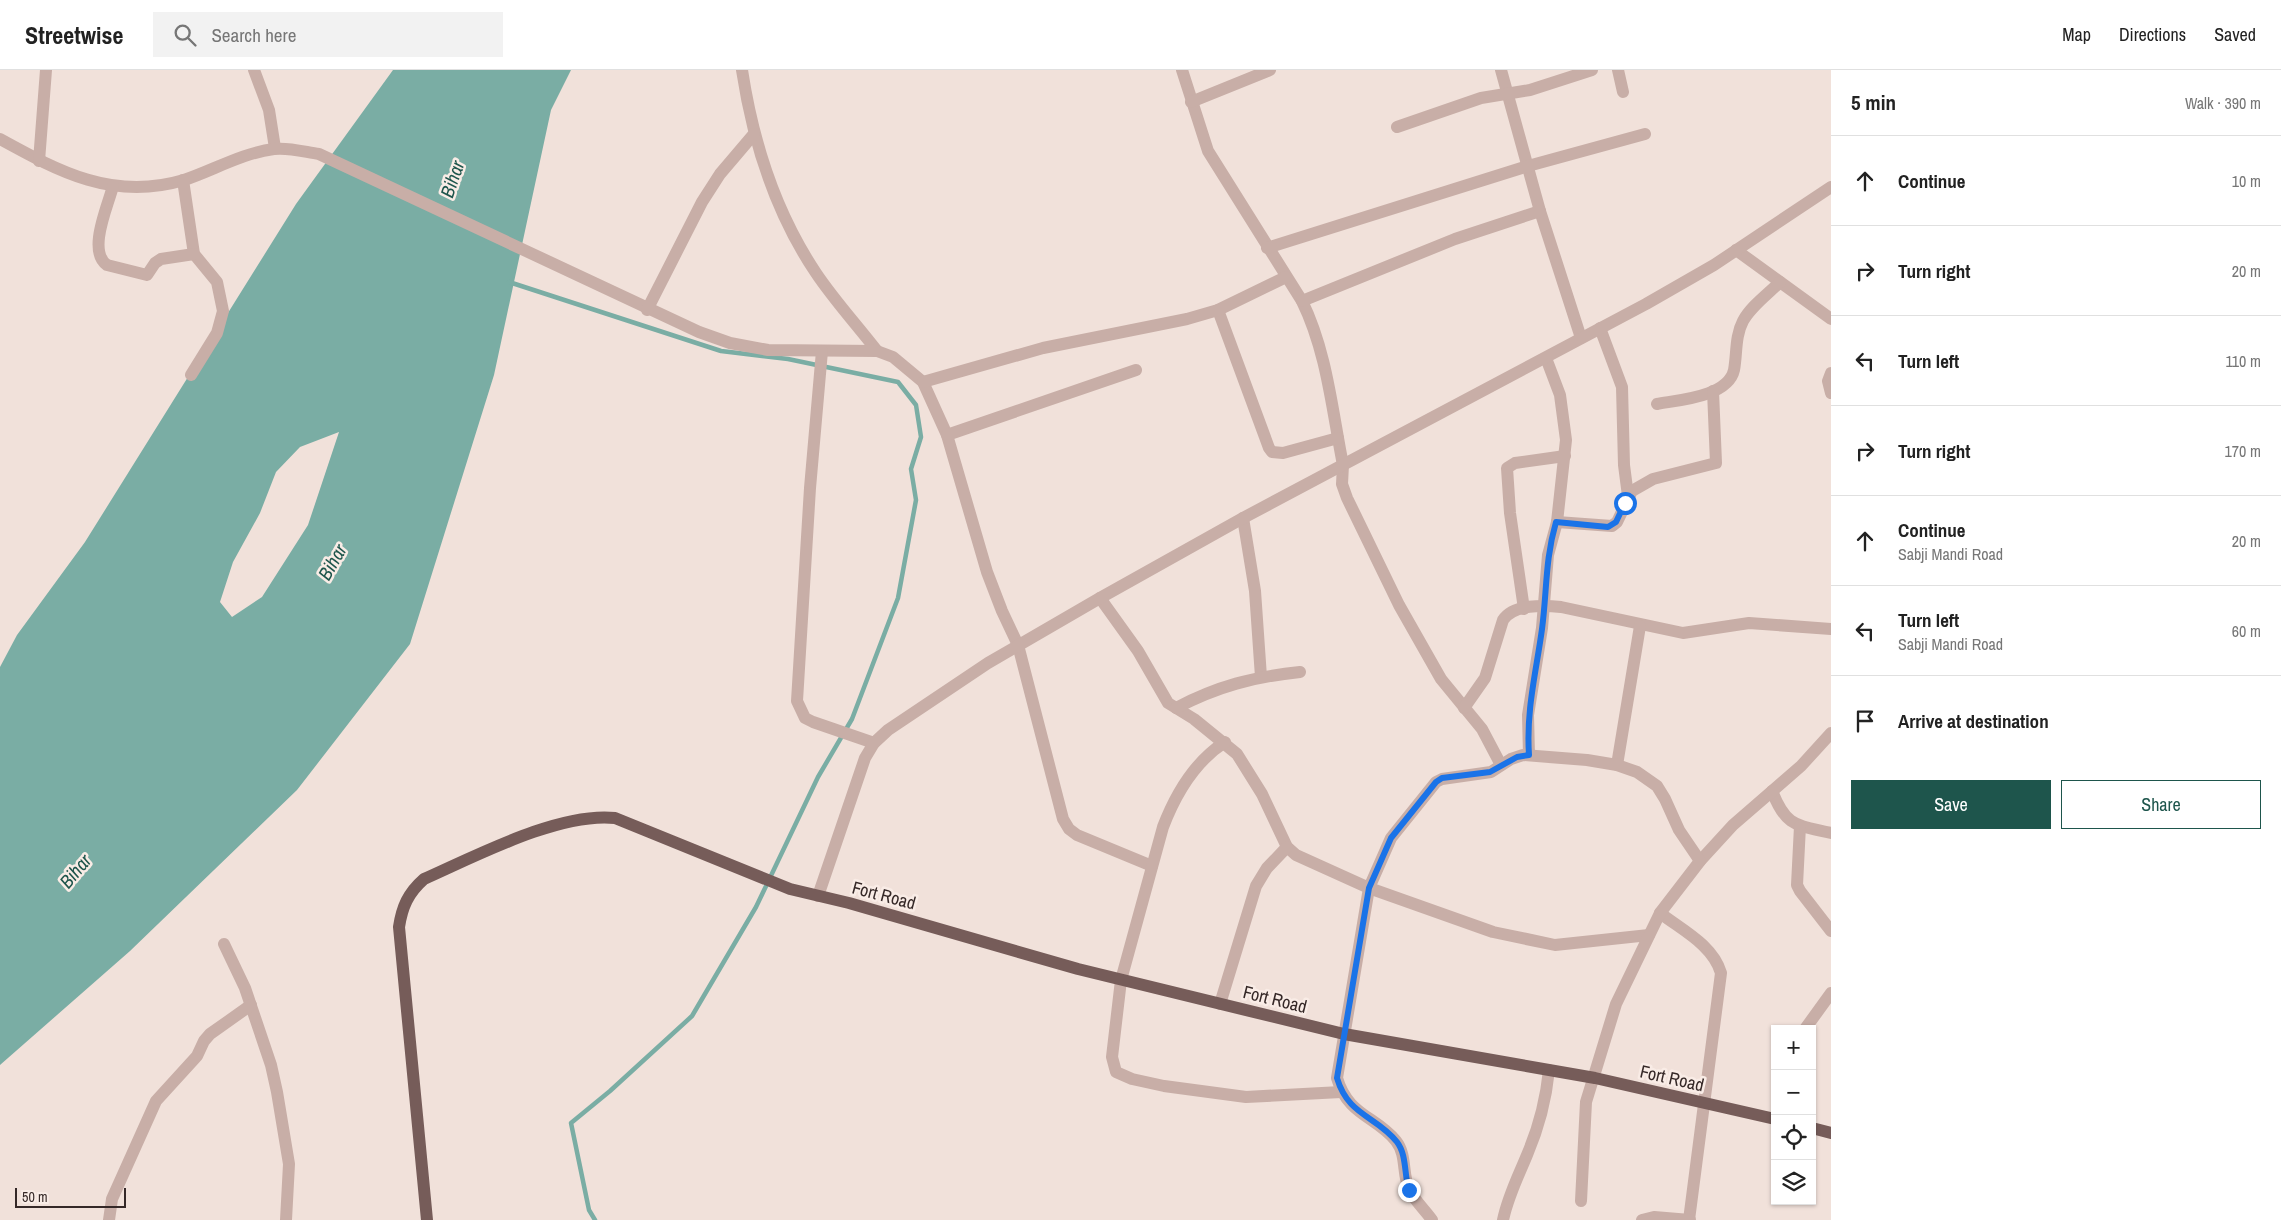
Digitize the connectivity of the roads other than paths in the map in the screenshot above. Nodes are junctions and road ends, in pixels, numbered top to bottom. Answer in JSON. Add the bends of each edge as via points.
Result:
{"nodes":[{"id":1,"x":46,"y":70,"type":"edge"},
{"id":2,"x":254,"y":70,"type":"edge"},
{"id":3,"x":742,"y":70,"type":"edge"},
{"id":4,"x":1182,"y":70,"type":"edge"},
{"id":5,"x":1270,"y":70,"type":"edge"},
{"id":6,"x":1501,"y":70,"type":"edge"},
{"id":7,"x":1592,"y":70,"type":"edge"},
{"id":8,"x":1618,"y":70,"type":"edge"},
{"id":9,"x":1623,"y":92,"type":"dead end"},
{"id":10,"x":1508,"y":94,"type":"junction"},
{"id":11,"x":1191,"y":102,"type":"junction"},
{"id":12,"x":1397,"y":127,"type":"dead end"},
{"id":13,"x":754,"y":134,"type":"junction"},
{"id":14,"x":1645,"y":134,"type":"dead end"},
{"id":15,"x":0,"y":139,"type":"edge"},
{"id":16,"x":275,"y":148,"type":"junction"},
{"id":17,"x":39,"y":161,"type":"junction"},
{"id":18,"x":1528,"y":166,"type":"junction"},
{"id":19,"x":183,"y":180,"type":"junction"},
{"id":20,"x":114,"y":186,"type":"junction"},
{"id":21,"x":1831,"y":186,"type":"edge"},
{"id":22,"x":1540,"y":211,"type":"junction"},
{"id":23,"x":1267,"y":248,"type":"junction"},
{"id":24,"x":1736,"y":250,"type":"junction"},
{"id":25,"x":194,"y":254,"type":"junction"},
{"id":26,"x":1286,"y":277,"type":"junction"},
{"id":27,"x":1780,"y":282,"type":"junction"},
{"id":28,"x":1302,"y":301,"type":"junction"},
{"id":29,"x":647,"y":310,"type":"junction"},
{"id":30,"x":1218,"y":310,"type":"junction"},
{"id":31,"x":1831,"y":319,"type":"edge"},
{"id":32,"x":1600,"y":328,"type":"junction"},
{"id":33,"x":1581,"y":338,"type":"junction"},
{"id":34,"x":822,"y":351,"type":"junction"},
{"id":35,"x":877,"y":351,"type":"junction"},
{"id":36,"x":1546,"y":358,"type":"junction"},
{"id":37,"x":1136,"y":370,"type":"dead end"},
{"id":38,"x":1831,"y":373,"type":"edge"},
{"id":39,"x":191,"y":375,"type":"dead end"},
{"id":40,"x":923,"y":382,"type":"junction"},
{"id":41,"x":1713,"y":391,"type":"junction"},
{"id":42,"x":1831,"y":394,"type":"edge"},
{"id":43,"x":1657,"y":404,"type":"dead end"},
{"id":44,"x":947,"y":436,"type":"junction"},
{"id":45,"x":1338,"y":438,"type":"junction"},
{"id":46,"x":1564,"y":456,"type":"junction"},
{"id":47,"x":1343,"y":465,"type":"junction"},
{"id":48,"x":1628,"y":496,"type":"junction"},
{"id":49,"x":1242,"y":518,"type":"junction"},
{"id":50,"x":1556,"y":522,"type":"junction"},
{"id":51,"x":1100,"y":598,"type":"junction"},
{"id":52,"x":1544,"y":605,"type":"junction"},
{"id":53,"x":1524,"y":609,"type":"junction"},
{"id":54,"x":1640,"y":626,"type":"junction"},
{"id":55,"x":1831,"y":629,"type":"edge"},
{"id":56,"x":1018,"y":645,"type":"junction"},
{"id":57,"x":1300,"y":672,"type":"dead end"},
{"id":58,"x":1260,"y":677,"type":"junction"},
{"id":59,"x":1176,"y":708,"type":"junction"},
{"id":60,"x":1464,"y":708,"type":"junction"},
{"id":61,"x":1831,"y":733,"type":"edge"},
{"id":62,"x":1225,"y":742,"type":"junction"},
{"id":63,"x":874,"y":743,"type":"junction"},
{"id":64,"x":1529,"y":755,"type":"junction"},
{"id":65,"x":1501,"y":765,"type":"junction"},
{"id":66,"x":1617,"y":765,"type":"junction"},
{"id":67,"x":1772,"y":791,"type":"junction"},
{"id":68,"x":1800,"y":826,"type":"junction"},
{"id":69,"x":1831,"y":833,"type":"edge"},
{"id":70,"x":1287,"y":847,"type":"junction"},
{"id":71,"x":1700,"y":861,"type":"junction"},
{"id":72,"x":1152,"y":866,"type":"junction"},
{"id":73,"x":1369,"y":888,"type":"junction"},
{"id":74,"x":818,"y":896,"type":"junction"},
{"id":75,"x":1660,"y":913,"type":"junction"},
{"id":76,"x":1831,"y":931,"type":"edge"},
{"id":77,"x":1649,"y":935,"type":"junction"},
{"id":78,"x":224,"y":944,"type":"dead end"},
{"id":79,"x":1121,"y":980,"type":"junction"},
{"id":80,"x":1831,"y":993,"type":"edge"},
{"id":81,"x":1220,"y":1004,"type":"junction"},
{"id":82,"x":251,"y":1005,"type":"junction"},
{"id":83,"x":1808,"y":1025,"type":"edge"},
{"id":84,"x":1344,"y":1034,"type":"junction"},
{"id":85,"x":1549,"y":1070,"type":"junction"},
{"id":86,"x":1595,"y":1078,"type":"junction"},
{"id":87,"x":1341,"y":1092,"type":"junction"},
{"id":88,"x":1703,"y":1103,"type":"junction"},
{"id":89,"x":1771,"y":1119,"type":"edge"},
{"id":90,"x":1816,"y":1129,"type":"edge"},
{"id":91,"x":1831,"y":1132,"type":"edge"},
{"id":92,"x":1581,"y":1201,"type":"dead end"},
{"id":93,"x":108,"y":1220,"type":"edge"},
{"id":94,"x":286,"y":1220,"type":"edge"},
{"id":95,"x":427,"y":1220,"type":"edge"},
{"id":96,"x":1432,"y":1220,"type":"edge"},
{"id":97,"x":1503,"y":1220,"type":"edge"},
{"id":98,"x":1642,"y":1220,"type":"edge"},
{"id":99,"x":1690,"y":1220,"type":"edge"}],
"edges":[{"from":1,"to":17,"type":"street"},
{"from":2,"to":16,"type":"street","via":[[270,110]]},
{"from":3,"to":13,"type":"street"},
{"from":4,"to":11,"type":"street"},
{"from":5,"to":11,"type":"street"},
{"from":6,"to":10,"type":"street"},
{"from":7,"to":10,"type":"street"},
{"from":8,"to":9,"type":"street"},
{"from":10,"to":12,"type":"street","via":[[1481,98]]},
{"from":10,"to":18,"type":"street"},
{"from":11,"to":23,"type":"street","via":[[1208,152]]},
{"from":13,"to":29,"type":"street","via":[[720,174],[702,202]]},
{"from":13,"to":35,"type":"street","via":[[775,196],[795,239],[816,274]]},
{"from":14,"to":18,"type":"street"},
{"from":15,"to":17,"type":"street"},
{"from":16,"to":19,"type":"street","via":[[243,156]]},
{"from":16,"to":29,"type":"street","via":[[319,154]]},
{"from":17,"to":20,"type":"street","via":[[83,179]]},
{"from":18,"to":22,"type":"street"},
{"from":18,"to":23,"type":"street"},
{"from":19,"to":20,"type":"street","via":[[152,186]]},
{"from":19,"to":25,"type":"street"},
{"from":20,"to":25,"type":"street","via":[[97,244],[98,257],[102,262],[147,275],[161,259]]},
{"from":21,"to":24,"type":"street"},
{"from":22,"to":28,"type":"street","via":[[1455,238]]},
{"from":22,"to":33,"type":"street"},
{"from":23,"to":26,"type":"street"},
{"from":24,"to":27,"type":"street"},
{"from":24,"to":32,"type":"street"},
{"from":25,"to":39,"type":"street","via":[[217,282],[223,311],[217,333]]},
{"from":26,"to":28,"type":"street"},
{"from":26,"to":30,"type":"street"},
{"from":27,"to":31,"type":"street"},
{"from":27,"to":41,"type":"street","via":[[1743,321],[1732,376]]},
{"from":28,"to":45,"type":"street","via":[[1321,351]]},
{"from":29,"to":34,"type":"street","via":[[730,343],[768,350]]},
{"from":30,"to":40,"type":"street","via":[[1043,348]]},
{"from":30,"to":45,"type":"street","via":[[1272,452],[1283,453]]},
{"from":32,"to":33,"type":"street"},
{"from":32,"to":48,"type":"street","via":[[1622,387]]},
{"from":33,"to":36,"type":"street"},
{"from":34,"to":35,"type":"street"},
{"from":34,"to":63,"type":"street","via":[[810,488],[798,701],[805,718],[812,722]]},
{"from":35,"to":40,"type":"street","via":[[893,357]]},
{"from":36,"to":46,"type":"street","via":[[1563,410]]},
{"from":36,"to":47,"type":"street"},
{"from":37,"to":44,"type":"street"},
{"from":38,"to":42,"type":"street","via":[[1828,381]]},
{"from":40,"to":44,"type":"street"},
{"from":41,"to":43,"type":"street"},
{"from":41,"to":48,"type":"street","via":[[1716,463],[1653,479]]},
{"from":44,"to":56,"type":"street","via":[[988,572]]},
{"from":45,"to":47,"type":"street"},
{"from":46,"to":50,"type":"street"},
{"from":46,"to":53,"type":"street","via":[[1515,463],[1508,468],[1510,513]]},
{"from":47,"to":49,"type":"street"},
{"from":47,"to":60,"type":"street","via":[[1344,491],[1399,605],[1441,679]]},
{"from":48,"to":50,"type":"street","via":[[1612,526]]},
{"from":49,"to":51,"type":"street"},
{"from":49,"to":58,"type":"street","via":[[1255,591]]},
{"from":50,"to":52,"type":"street","via":[[1548,555]]},
{"from":51,"to":56,"type":"street"},
{"from":51,"to":59,"type":"street","via":[[1138,651],[1168,703]]},
{"from":52,"to":53,"type":"street"},
{"from":52,"to":54,"type":"street","via":[[1571,608]]},
{"from":52,"to":64,"type":"street","via":[[1528,715]]},
{"from":53,"to":60,"type":"street","via":[[1510,613],[1503,620],[1485,678]]},
{"from":54,"to":55,"type":"street","via":[[1684,633],[1749,623]]},
{"from":54,"to":66,"type":"street"},
{"from":56,"to":63,"type":"street","via":[[888,730]]},
{"from":56,"to":72,"type":"street","via":[[1055,793],[1069,829]]},
{"from":57,"to":58,"type":"street"},
{"from":58,"to":59,"type":"street","via":[[1223,686]]},
{"from":59,"to":62,"type":"street"},
{"from":60,"to":65,"type":"street","via":[[1482,729]]},
{"from":61,"to":67,"type":"street"},
{"from":62,"to":70,"type":"street","via":[[1247,767]]},
{"from":62,"to":72,"type":"street","via":[[1194,768],[1173,803]]},
{"from":63,"to":74,"type":"street","via":[[857,778]]},
{"from":64,"to":65,"type":"street"},
{"from":64,"to":66,"type":"street"},
{"from":65,"to":73,"type":"street","via":[[1487,773],[1442,778],[1436,782],[1391,838]]},
{"from":66,"to":71,"type":"street","via":[[1637,772],[1656,786]]},
{"from":67,"to":68,"type":"street","via":[[1782,815]]},
{"from":67,"to":71,"type":"street","via":[[1734,824]]},
{"from":68,"to":69,"type":"street"},
{"from":68,"to":76,"type":"street","via":[[1798,885]]},
{"from":70,"to":73,"type":"street","via":[[1307,861]]},
{"from":70,"to":81,"type":"street","via":[[1267,868],[1256,886]]},
{"from":71,"to":75,"type":"street"},
{"from":72,"to":79,"type":"street"},
{"from":73,"to":77,"type":"street","via":[[1476,927],[1543,943],[1566,945]]},
{"from":73,"to":84,"type":"street"},
{"from":74,"to":79,"type":"main road","name":"Fort Road"},
{"from":74,"to":95,"type":"main road","name":"Fort Road","via":[[774,883],[615,818],[600,816],[516,838],[424,879],[412,889],[402,908],[399,928]]},
{"from":75,"to":77,"type":"street"},
{"from":75,"to":88,"type":"street","via":[[1711,953],[1721,973]]},
{"from":77,"to":86,"type":"street","via":[[1616,1004]]},
{"from":78,"to":82,"type":"street"},
{"from":79,"to":81,"type":"main road","name":"Fort Road"},
{"from":79,"to":87,"type":"street","via":[[1112,1057],[1116,1072],[1132,1079],[1228,1095],[1268,1097]]},
{"from":80,"to":83,"type":"street"},
{"from":81,"to":84,"type":"main road","name":"Fort Road"},
{"from":82,"to":93,"type":"street","via":[[210,1034],[192,1061],[162,1092],[112,1199]]},
{"from":82,"to":94,"type":"street","via":[[270,1065],[289,1164]]},
{"from":84,"to":85,"type":"main road","name":"Fort Road"},
{"from":84,"to":87,"type":"street","via":[[1337,1066]]},
{"from":85,"to":86,"type":"main road","name":"Fort Road"},
{"from":85,"to":97,"type":"street","via":[[1544,1109],[1510,1192]]},
{"from":86,"to":88,"type":"main road","name":"Fort Road"},
{"from":86,"to":92,"type":"street","via":[[1584,1114]]},
{"from":87,"to":96,"type":"street","via":[[1357,1111],[1395,1139],[1402,1154],[1409,1190]]},
{"from":88,"to":89,"type":"main road","name":"Fort Road"},
{"from":88,"to":99,"type":"street"},
{"from":90,"to":91,"type":"main road"},
{"from":98,"to":99,"type":"street","via":[[1654,1216]]}]}
